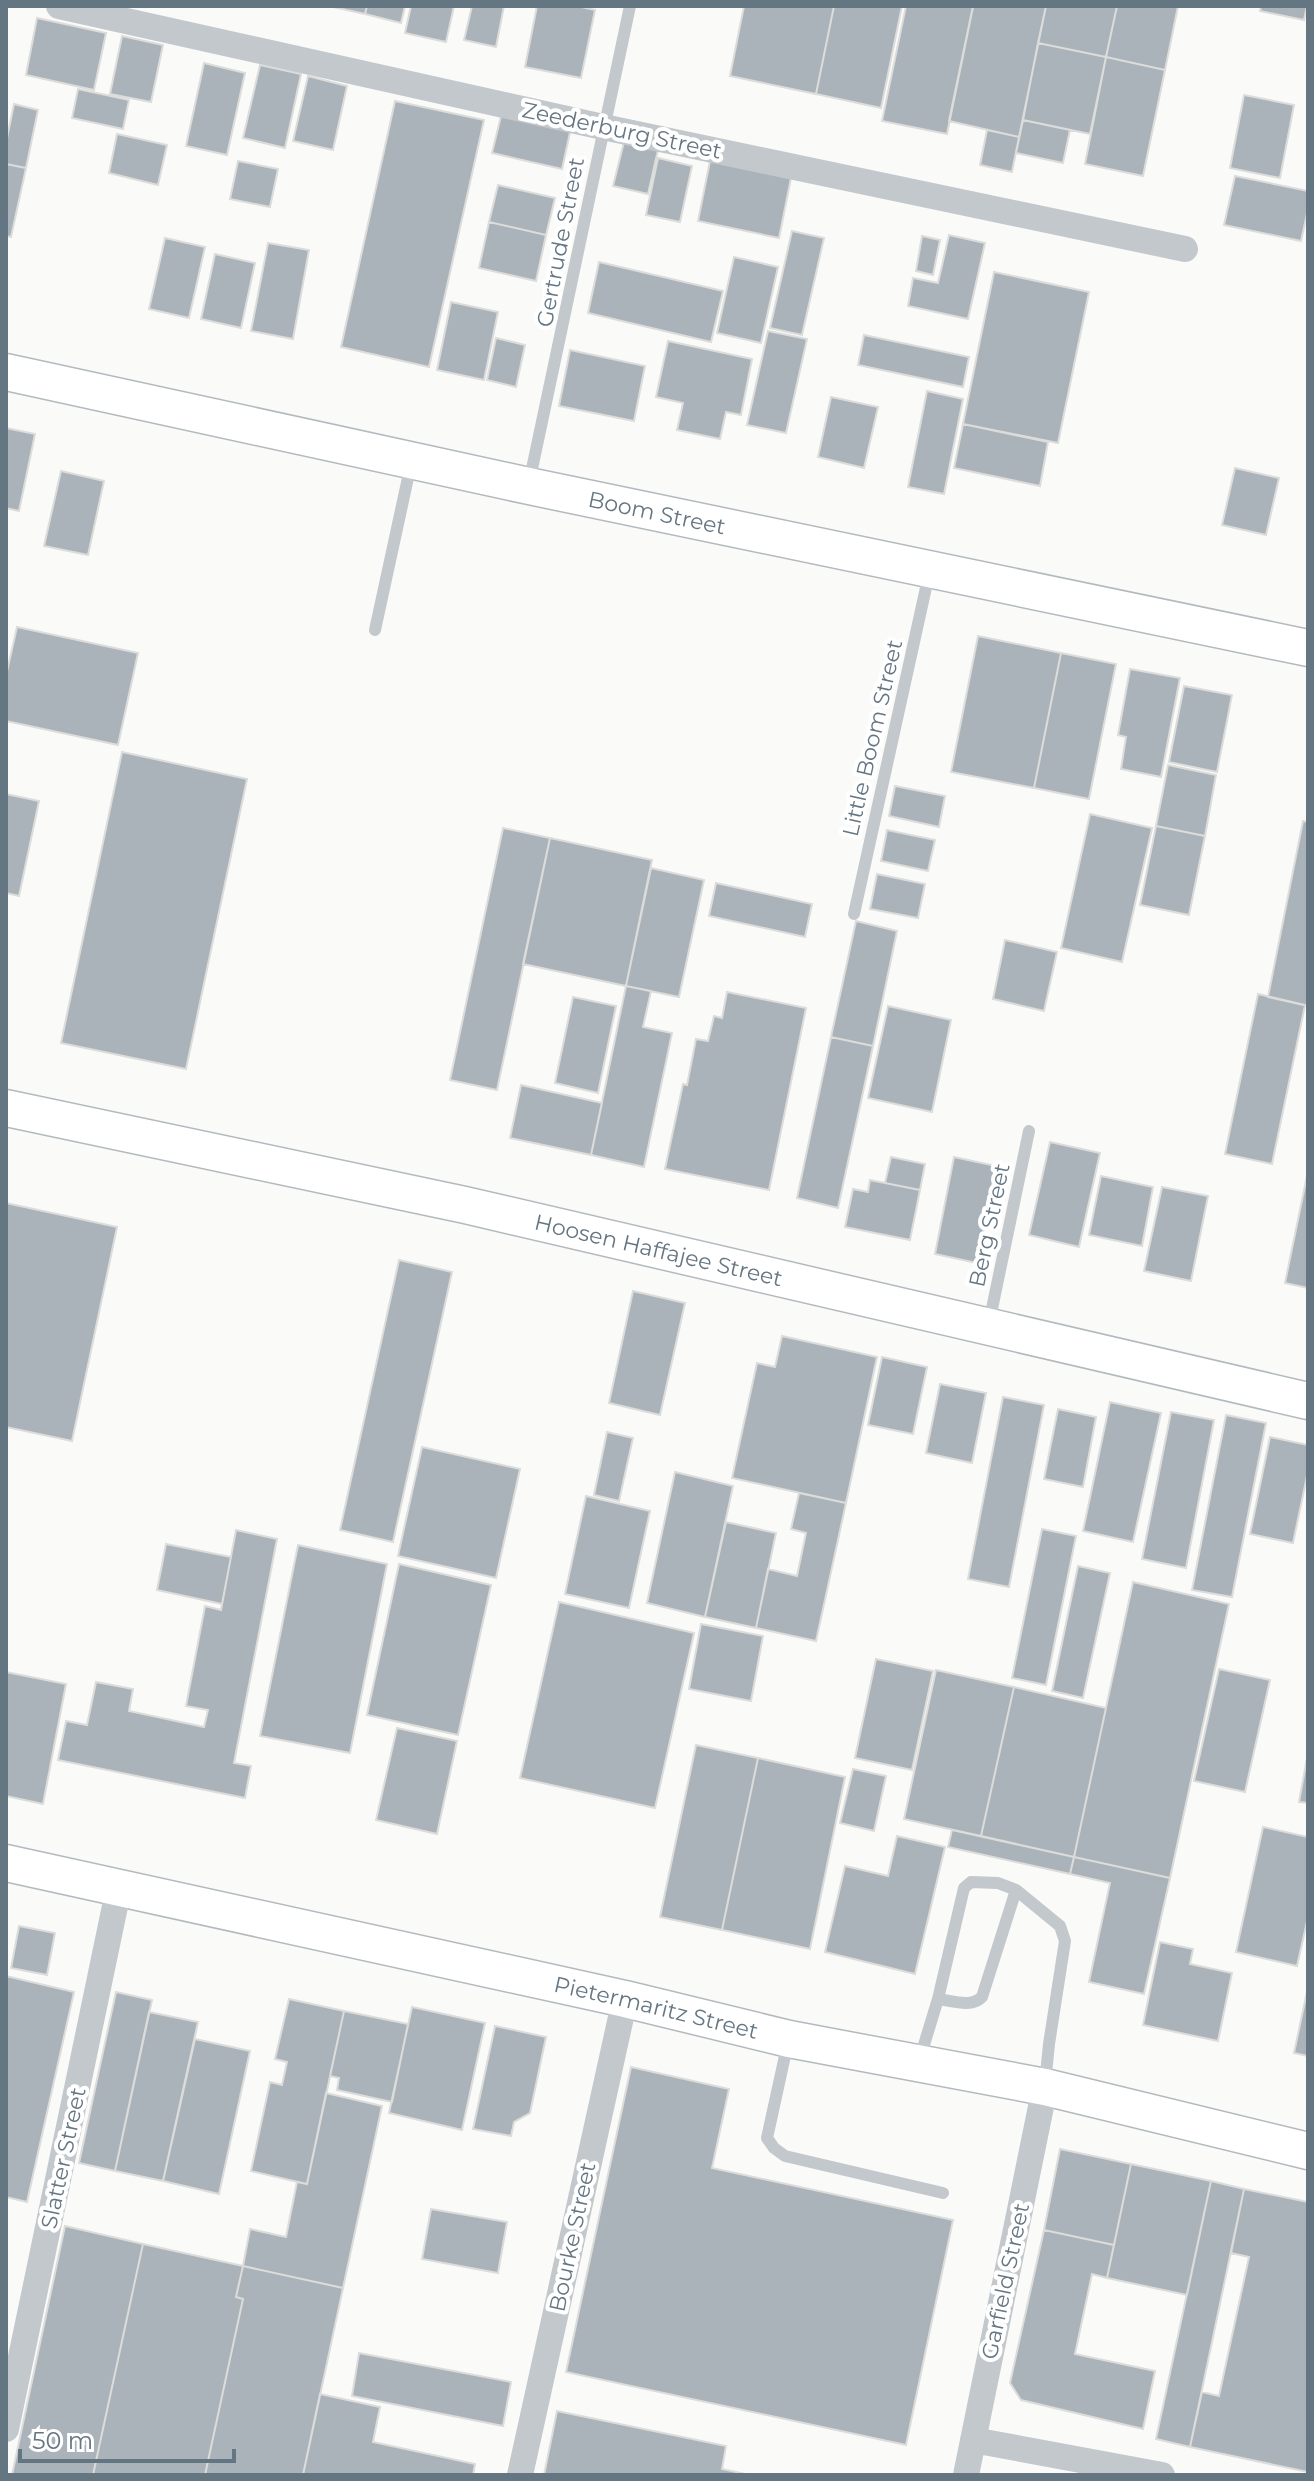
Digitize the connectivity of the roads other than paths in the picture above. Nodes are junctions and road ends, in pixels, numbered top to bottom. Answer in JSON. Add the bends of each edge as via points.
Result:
{"nodes":[{"id":1,"x":59,"y":6,"type":"edge"},
{"id":2,"x":630,"y":6,"type":"edge"},
{"id":3,"x":603,"y":127,"type":"junction"},
{"id":4,"x":1185,"y":249,"type":"dead end"},
{"id":5,"x":6,"y":372,"type":"edge"},
{"id":6,"x":412,"y":461,"type":"junction"},
{"id":7,"x":529,"y":486,"type":"junction"},
{"id":8,"x":930,"y":571,"type":"junction"},
{"id":9,"x":375,"y":630,"type":"dead end"},
{"id":10,"x":1308,"y":648,"type":"edge"},
{"id":11,"x":854,"y":914,"type":"dead end"},
{"id":12,"x":6,"y":1108,"type":"edge"},
{"id":13,"x":1029,"y":1131,"type":"dead end"},
{"id":14,"x":989,"y":1327,"type":"junction"},
{"id":15,"x":1308,"y":1401,"type":"edge"},
{"id":16,"x":6,"y":1863,"type":"edge"},
{"id":17,"x":119,"y":1887,"type":"junction"},
{"id":18,"x":1016,"y":1890,"type":"junction"},
{"id":19,"x":625,"y":1999,"type":"junction"},
{"id":20,"x":938,"y":1999,"type":"junction"},
{"id":21,"x":789,"y":2039,"type":"junction"},
{"id":22,"x":918,"y":2064,"type":"junction"},
{"id":23,"x":1045,"y":2087,"type":"junction"},
{"id":24,"x":1308,"y":2151,"type":"edge"},
{"id":25,"x":943,"y":2193,"type":"dead end"},
{"id":26,"x":6,"y":2429,"type":"edge"},
{"id":27,"x":973,"y":2440,"type":"junction"},
{"id":28,"x":520,"y":2475,"type":"edge"},
{"id":29,"x":966,"y":2475,"type":"edge"},
{"id":30,"x":1162,"y":2475,"type":"edge"}],
"edges":[{"from":1,"to":3,"type":"street","name":"Zeederburg Street"},
{"from":2,"to":3,"type":"lane","name":"Gertrude Street"},
{"from":3,"to":4,"type":"street","name":"Zeederburg Street"},
{"from":3,"to":7,"type":"lane","name":"Gertrude Street"},
{"from":5,"to":6,"type":"street","name":"Boom Street"},
{"from":6,"to":7,"type":"street","name":"Boom Street"},
{"from":6,"to":9,"type":"lane"},
{"from":7,"to":8,"type":"street","name":"Boom Street"},
{"from":8,"to":10,"type":"street","name":"Boom Street"},
{"from":8,"to":11,"type":"lane","name":"Little Boom Street"},
{"from":12,"to":14,"type":"street","name":"Hoosen Haffajee Street","via":[[465,1205]]},
{"from":13,"to":14,"type":"lane","name":"Berg Street"},
{"from":14,"to":15,"type":"street","name":"Hoosen Haffajee Street"},
{"from":16,"to":17,"type":"street","name":"Pietermaritz Street"},
{"from":17,"to":19,"type":"street","name":"Pietermaritz Street"},
{"from":17,"to":26,"type":"street","name":"Slatter Street"},
{"from":18,"to":20,"type":"lane","via":[[982,1997],[967,2003]]},
{"from":18,"to":20,"type":"lane","via":[[985,1882],[964,1888]]},
{"from":18,"to":23,"type":"lane","via":[[1060,1926],[1065,1941]]},
{"from":19,"to":21,"type":"street","name":"Pietermaritz Street"},
{"from":19,"to":28,"type":"street","name":"Bourke Street"},
{"from":20,"to":22,"type":"lane"},
{"from":21,"to":22,"type":"street","name":"Pietermaritz Street"},
{"from":21,"to":25,"type":"lane","via":[[767,2138],[774,2148],[785,2156]]},
{"from":22,"to":23,"type":"street","name":"Pietermaritz Street"},
{"from":23,"to":24,"type":"street","name":"Pietermaritz Street"},
{"from":23,"to":27,"type":"street","name":"Garfield Street"},
{"from":27,"to":29,"type":"street","name":"Garfield Street"},
{"from":27,"to":30,"type":"street"}]}
